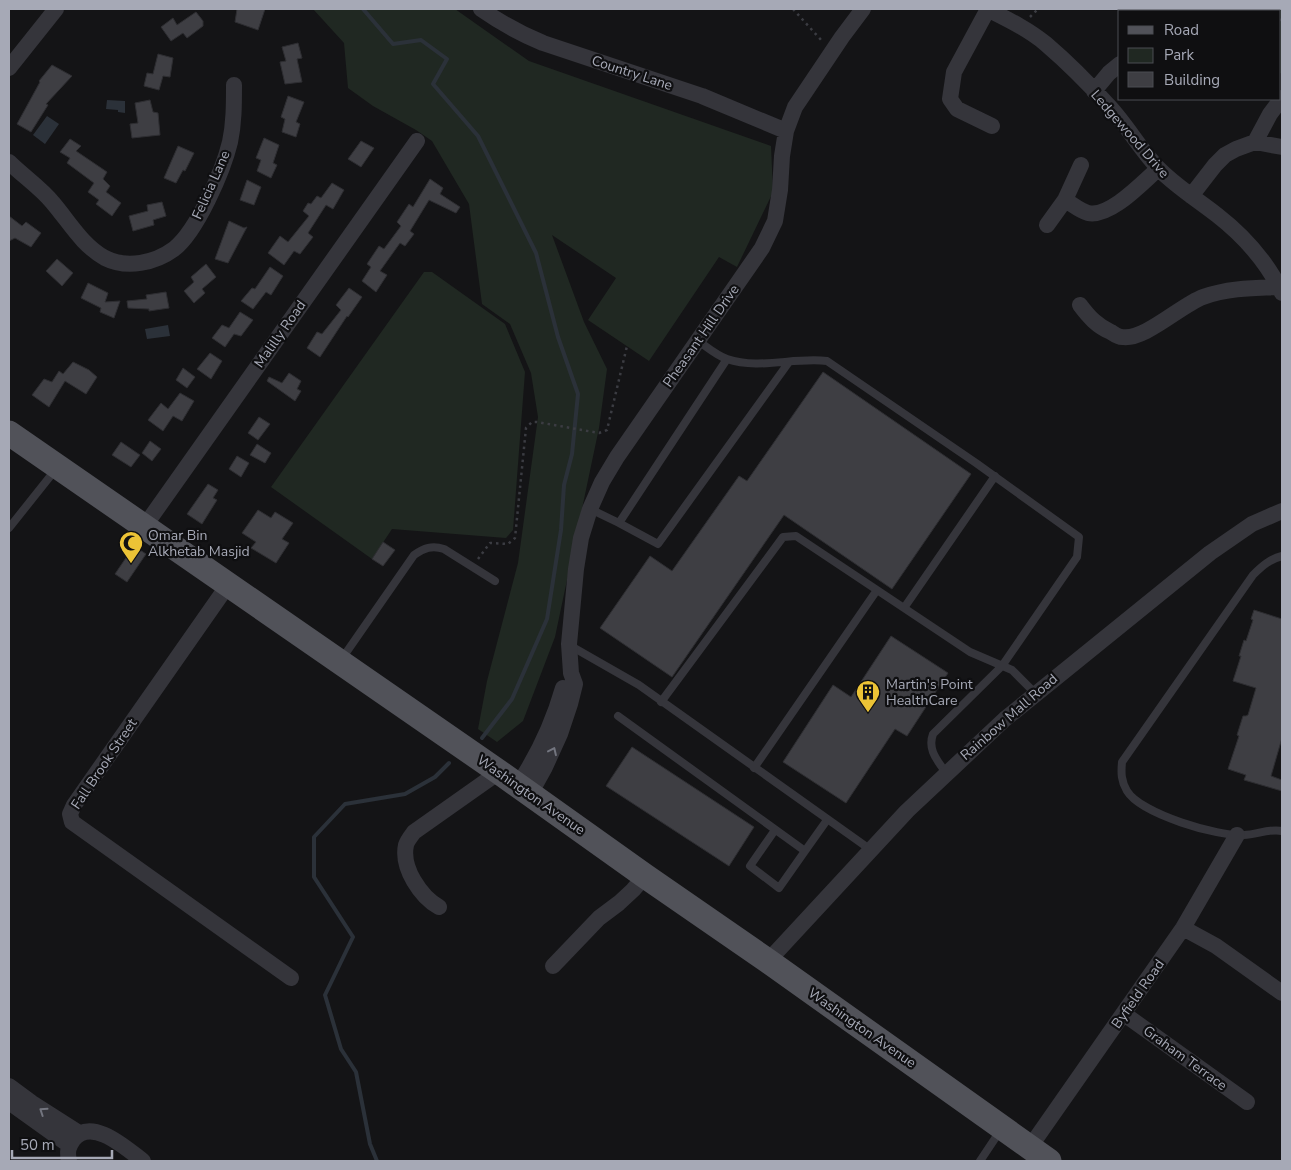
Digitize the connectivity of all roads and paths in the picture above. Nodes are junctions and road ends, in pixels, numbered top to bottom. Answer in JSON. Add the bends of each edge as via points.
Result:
{"nodes":[{"id":1,"x":56,"y":9,"type":"edge"},
{"id":2,"x":481,"y":9,"type":"edge"},
{"id":3,"x":793,"y":9,"type":"edge"},
{"id":4,"x":863,"y":9,"type":"edge"},
{"id":5,"x":987,"y":9,"type":"edge"},
{"id":6,"x":1038,"y":9,"type":"edge"},
{"id":7,"x":1034,"y":13,"type":"dead end"},
{"id":8,"x":834,"y":50,"type":"junction"},
{"id":9,"x":1118,"y":66,"type":"edge"},
{"id":10,"x":9,"y":68,"type":"edge"},
{"id":11,"x":234,"y":85,"type":"dead end"},
{"id":12,"x":1094,"y":91,"type":"junction"},
{"id":13,"x":1280,"y":100,"type":"edge"},
{"id":14,"x":992,"y":126,"type":"dead end"},
{"id":15,"x":786,"y":131,"type":"junction"},
{"id":16,"x":417,"y":141,"type":"dead end"},
{"id":17,"x":1255,"y":142,"type":"junction"},
{"id":18,"x":1282,"y":147,"type":"edge"},
{"id":19,"x":9,"y":162,"type":"edge"},
{"id":20,"x":1081,"y":165,"type":"dead end"},
{"id":21,"x":1158,"y":169,"type":"junction"},
{"id":22,"x":1191,"y":196,"type":"junction"},
{"id":23,"x":1065,"y":200,"type":"junction"},
{"id":24,"x":1047,"y":225,"type":"dead end"},
{"id":25,"x":1281,"y":290,"type":"edge"},
{"id":26,"x":1080,"y":305,"type":"dead end"},
{"id":27,"x":698,"y":340,"type":"junction"},
{"id":28,"x":627,"y":346,"type":"dead end"},
{"id":29,"x":727,"y":359,"type":"junction"},
{"id":30,"x":789,"y":362,"type":"junction"},
{"id":31,"x":9,"y":433,"type":"edge"},
{"id":32,"x":57,"y":468,"type":"junction"},
{"id":33,"x":995,"y":476,"type":"junction"},
{"id":34,"x":590,"y":509,"type":"junction"},
{"id":35,"x":1282,"y":512,"type":"edge"},
{"id":36,"x":619,"y":523,"type":"junction"},
{"id":37,"x":144,"y":527,"type":"junction"},
{"id":38,"x":9,"y":528,"type":"edge"},
{"id":39,"x":1282,"y":556,"type":"edge"},
{"id":40,"x":478,"y":558,"type":"dead end"},
{"id":41,"x":495,"y":581,"type":"dead end"},
{"id":42,"x":228,"y":586,"type":"junction"},
{"id":43,"x":876,"y":590,"type":"junction"},
{"id":44,"x":904,"y":608,"type":"junction"},
{"id":45,"x":569,"y":644,"type":"junction"},
{"id":46,"x":339,"y":662,"type":"junction"},
{"id":47,"x":1002,"y":666,"type":"junction"},
{"id":48,"x":1035,"y":693,"type":"junction"},
{"id":49,"x":661,"y":702,"type":"junction"},
{"id":50,"x":618,"y":716,"type":"dead end"},
{"id":51,"x":754,"y":768,"type":"junction"},
{"id":52,"x":946,"y":773,"type":"junction"},
{"id":53,"x":516,"y":784,"type":"junction"},
{"id":54,"x":827,"y":820,"type":"junction"},
{"id":55,"x":775,"y":830,"type":"junction"},
{"id":56,"x":1282,"y":831,"type":"edge"},
{"id":57,"x":1236,"y":835,"type":"junction"},
{"id":58,"x":871,"y":850,"type":"junction"},
{"id":59,"x":805,"y":851,"type":"junction"},
{"id":60,"x":645,"y":876,"type":"junction"},
{"id":61,"x":439,"y":907,"type":"dead end"},
{"id":62,"x":1183,"y":928,"type":"junction"},
{"id":63,"x":768,"y":961,"type":"junction"},
{"id":64,"x":553,"y":966,"type":"dead end"},
{"id":65,"x":291,"y":978,"type":"dead end"},
{"id":66,"x":1282,"y":993,"type":"edge"},
{"id":67,"x":1124,"y":1014,"type":"junction"},
{"id":68,"x":9,"y":1086,"type":"edge"},
{"id":69,"x":9,"y":1102,"type":"edge"},
{"id":70,"x":1246,"y":1102,"type":"dead end"},
{"id":71,"x":1003,"y":1128,"type":"junction"},
{"id":72,"x":72,"y":1146,"type":"edge"},
{"id":73,"x":1040,"y":1154,"type":"edge"},
{"id":74,"x":143,"y":1161,"type":"edge"},
{"id":75,"x":980,"y":1161,"type":"edge"}],
"edges":[{"from":1,"to":10,"type":"street"},
{"from":2,"to":15,"type":"street","name":"Country Lane","via":[[499,22],[543,43],[702,96]]},
{"from":3,"to":8,"type":"path"},
{"from":4,"to":8,"type":"street","name":"Pheasant Hill Drive"},
{"from":5,"to":12,"type":"street","name":"Ledgewood Drive","via":[[1045,43]]},
{"from":5,"to":14,"type":"street","via":[[954,72],[950,99],[957,109]]},
{"from":6,"to":7,"type":"path"},
{"from":8,"to":15,"type":"street","name":"Pheasant Hill Drive","via":[[795,107]]},
{"from":9,"to":12,"type":"street"},
{"from":11,"to":19,"type":"street","name":"Felicia Lane","via":[[229,144],[206,202],[192,227],[174,248],[153,261],[130,264],[107,258],[86,245],[52,202]]},
{"from":12,"to":21,"type":"street","name":"Ledgewood Drive"},
{"from":13,"to":17,"type":"street"},
{"from":15,"to":27,"type":"street","name":"Pheasant Hill Drive","via":[[775,221],[762,248]]},
{"from":16,"to":37,"type":"street","name":"Malilly Road"},
{"from":17,"to":18,"type":"street"},
{"from":17,"to":22,"type":"street","via":[[1225,156]]},
{"from":20,"to":23,"type":"street"},
{"from":21,"to":22,"type":"street","name":"Ledgewood Drive"},
{"from":21,"to":23,"type":"street","via":[[1113,207],[1102,212],[1089,213]]},
{"from":22,"to":25,"type":"street","name":"Ledgewood Drive","via":[[1248,242]]},
{"from":23,"to":24,"type":"street"},
{"from":25,"to":26,"type":"street","via":[[1224,291],[1202,298],[1136,336],[1122,337],[1101,327]]},
{"from":27,"to":29,"type":"lane"},
{"from":27,"to":34,"type":"street","name":"Pheasant Hill Drive","via":[[617,457]]},
{"from":28,"to":40,"type":"path","via":[[607,430],[599,433],[537,422],[526,428],[515,538],[508,544],[490,543]]},
{"from":29,"to":30,"type":"lane","via":[[753,364]]},
{"from":29,"to":36,"type":"lane"},
{"from":30,"to":33,"type":"lane","via":[[811,359],[827,362]]},
{"from":30,"to":36,"type":"lane","via":[[658,544]]},
{"from":31,"to":32,"type":"main road","name":"Washington Avenue"},
{"from":32,"to":37,"type":"main road","name":"Washington Avenue"},
{"from":32,"to":38,"type":"lane"},
{"from":33,"to":44,"type":"lane"},
{"from":33,"to":47,"type":"lane","via":[[1080,537],[1077,556]]},
{"from":34,"to":36,"type":"lane"},
{"from":34,"to":45,"type":"street","name":"Pheasant Hill Drive","via":[[576,569]]},
{"from":35,"to":48,"type":"street","name":"Rainbow Mall Road","via":[[1252,524],[1230,538]]},
{"from":37,"to":42,"type":"main road","name":"Washington Avenue"},
{"from":39,"to":57,"type":"lane","via":[[1263,565],[1253,576],[1122,762],[1121,777],[1128,793],[1139,803],[1197,827]]},
{"from":41,"to":46,"type":"lane","via":[[444,549],[422,549],[414,555]]},
{"from":42,"to":46,"type":"main road","name":"Washington Avenue"},
{"from":42,"to":65,"type":"street","name":"Fall Brook Street","via":[[70,814],[72,822]]},
{"from":43,"to":44,"type":"lane"},
{"from":43,"to":49,"type":"lane","via":[[796,536],[783,537]]},
{"from":43,"to":51,"type":"lane"},
{"from":44,"to":47,"type":"lane","via":[[970,652]]},
{"from":45,"to":49,"type":"lane"},
{"from":45,"to":53,"type":"street","name":"Pheasant Hill Drive","via":[[575,684],[566,719],[545,767]]},
{"from":46,"to":53,"type":"main road","name":"Washington Avenue"},
{"from":47,"to":48,"type":"lane","via":[[1012,670]]},
{"from":47,"to":52,"type":"lane","via":[[933,734],[931,749]]},
{"from":48,"to":52,"type":"street","name":"Rainbow Mall Road"},
{"from":49,"to":51,"type":"lane"},
{"from":50,"to":55,"type":"lane"},
{"from":51,"to":54,"type":"lane"},
{"from":52,"to":58,"type":"street","name":"Rainbow Mall Road"},
{"from":53,"to":60,"type":"main road","name":"Washington Avenue"},
{"from":53,"to":61,"type":"street","via":[[414,832],[406,844],[406,861],[415,882],[430,902]]},
{"from":54,"to":58,"type":"lane"},
{"from":54,"to":59,"type":"lane"},
{"from":55,"to":59,"type":"lane"},
{"from":55,"to":59,"type":"lane","via":[[750,866],[779,888]]},
{"from":56,"to":57,"type":"lane"},
{"from":57,"to":62,"type":"street","name":"Byfield Road"},
{"from":58,"to":63,"type":"street","name":"Rainbow Mall Road"},
{"from":60,"to":63,"type":"main road","name":"Washington Avenue"},
{"from":60,"to":64,"type":"street"},
{"from":62,"to":66,"type":"street","via":[[1216,946]]},
{"from":62,"to":67,"type":"street","name":"Byfield Road"},
{"from":63,"to":71,"type":"main road","name":"Washington Avenue"},
{"from":67,"to":70,"type":"street","name":"Graham Terrace"},
{"from":67,"to":73,"type":"street","name":"Byfield Road"},
{"from":72,"to":68,"type":"street","one_way":true,"via":[[48,1114]]},
{"from":69,"to":72,"type":"street"},
{"from":71,"to":73,"type":"main road","name":"Washington Avenue"},
{"from":71,"to":75,"type":"lane"},
{"from":72,"to":74,"type":"street","via":[[88,1130],[100,1132]]}]}
